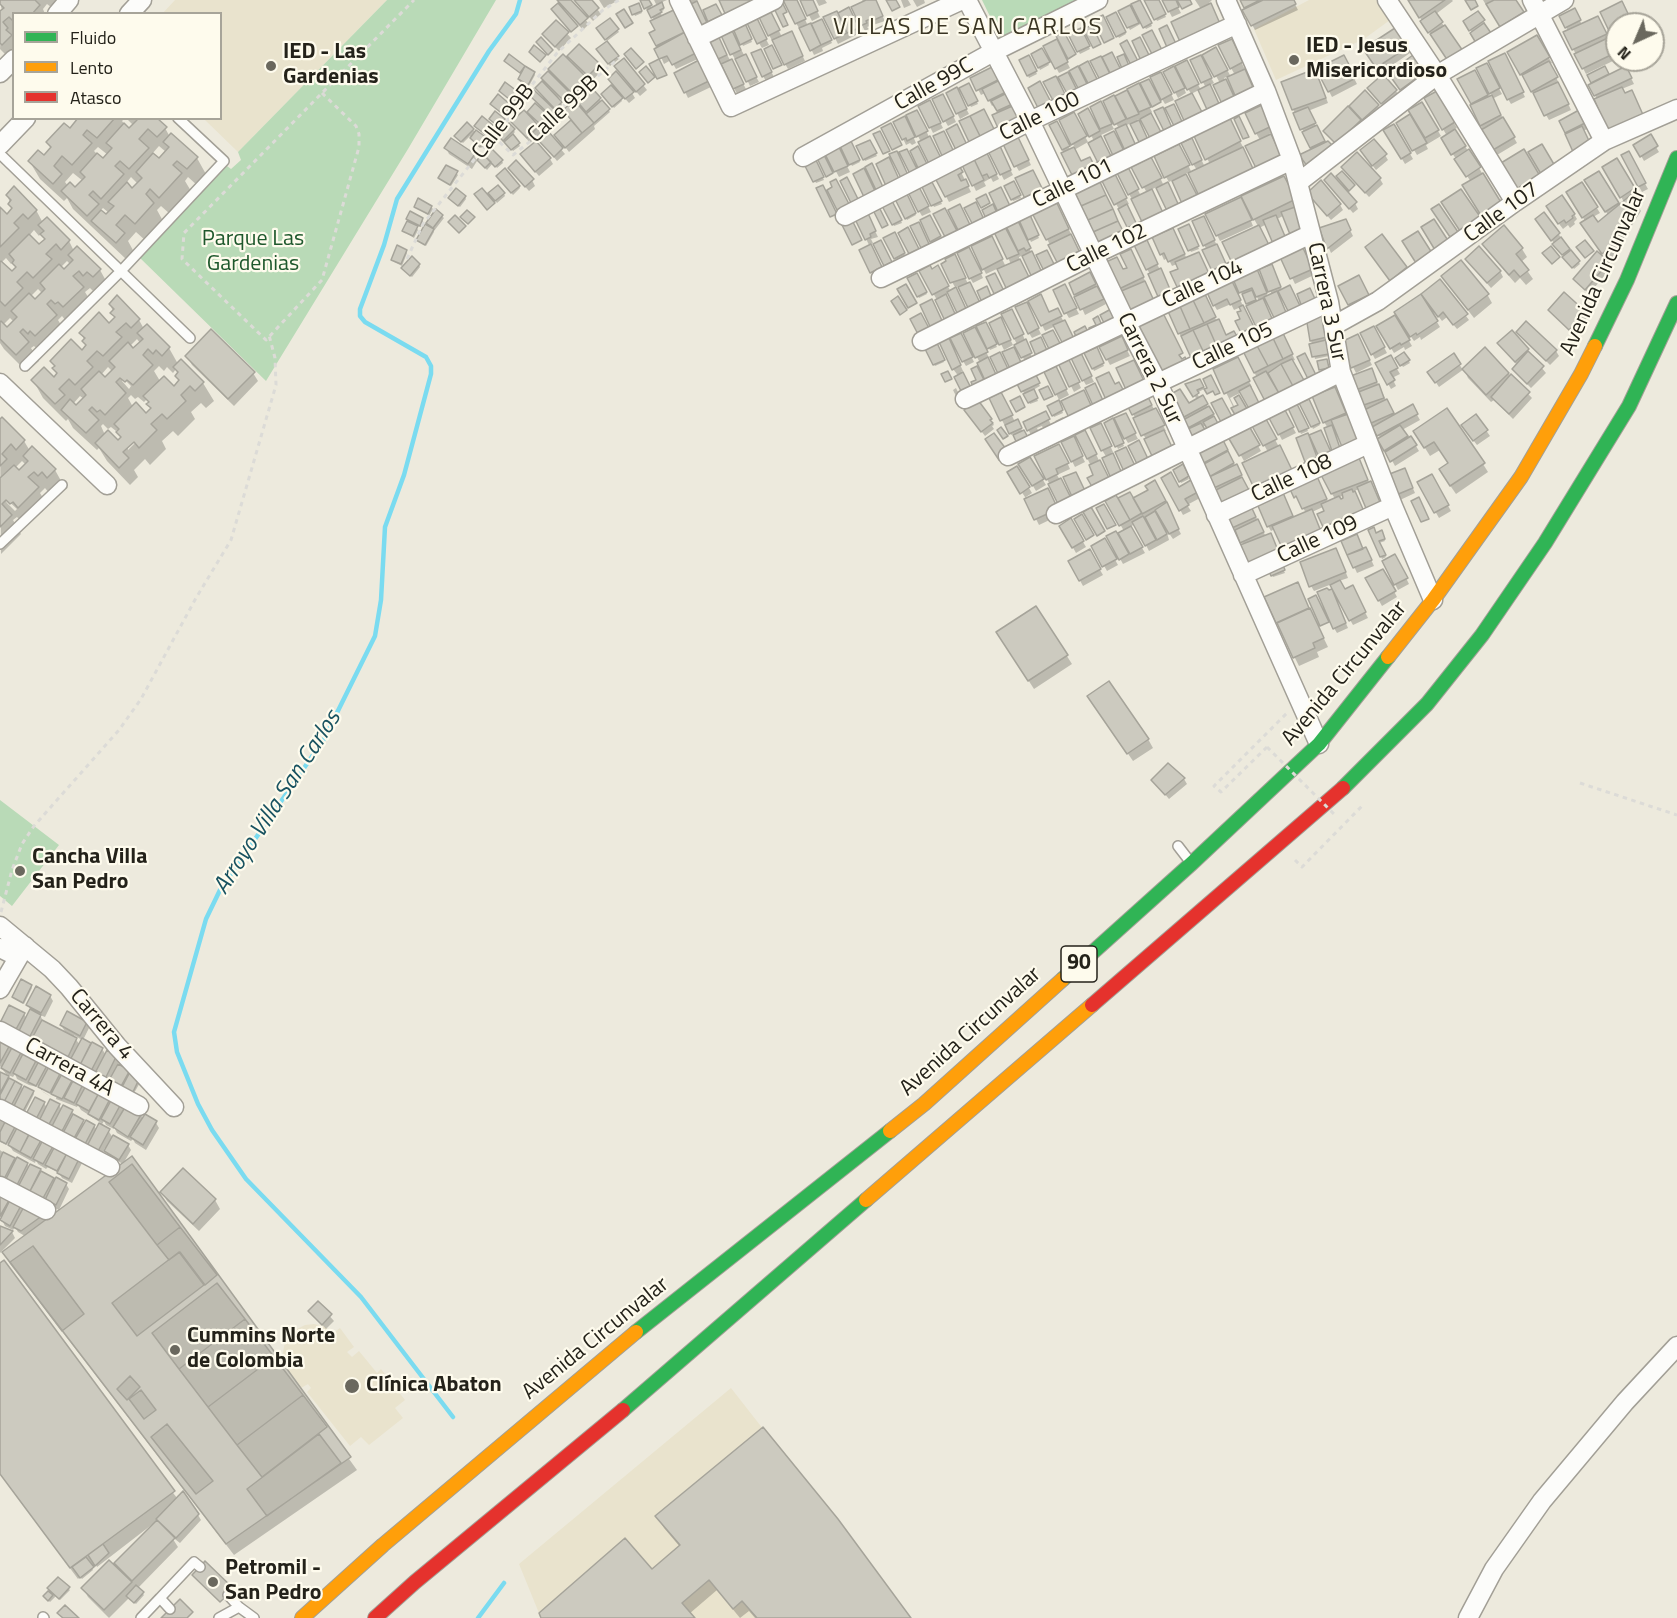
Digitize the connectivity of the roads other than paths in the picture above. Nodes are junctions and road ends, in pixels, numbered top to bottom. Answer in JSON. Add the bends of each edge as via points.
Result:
{"nodes":[{"id":1,"x":69,"y":0,"type":"edge"},
{"id":2,"x":142,"y":0,"type":"edge"},
{"id":3,"x":679,"y":0,"type":"edge"},
{"id":4,"x":774,"y":0,"type":"edge"},
{"id":5,"x":962,"y":0,"type":"edge"},
{"id":6,"x":967,"y":0,"type":"edge"},
{"id":7,"x":1098,"y":0,"type":"edge"},
{"id":8,"x":1227,"y":0,"type":"edge"},
{"id":9,"x":1387,"y":0,"type":"edge"},
{"id":10,"x":1564,"y":0,"type":"edge"},
{"id":11,"x":1535,"y":7,"type":"edge"},
{"id":12,"x":59,"y":12,"type":"edge"},
{"id":13,"x":131,"y":12,"type":"edge"},
{"id":14,"x":1237,"y":24,"type":"junction"},
{"id":15,"x":697,"y":38,"type":"junction"},
{"id":16,"x":993,"y":52,"type":"junction"},
{"id":17,"x":12,"y":61,"type":"edge"},
{"id":18,"x":0,"y":73,"type":"edge"},
{"id":19,"x":1437,"y":75,"type":"junction"},
{"id":20,"x":1266,"y":91,"type":"junction"},
{"id":21,"x":1677,"y":109,"type":"edge"},
{"id":22,"x":24,"y":120,"type":"edge"},
{"id":23,"x":180,"y":120,"type":"edge"},
{"id":24,"x":1030,"y":121,"type":"junction"},
{"id":25,"x":1604,"y":141,"type":"junction"},
{"id":26,"x":0,"y":145,"type":"edge"},
{"id":27,"x":0,"y":154,"type":"edge"},
{"id":28,"x":803,"y":158,"type":"dead end"},
{"id":29,"x":1677,"y":158,"type":"edge"},
{"id":30,"x":1292,"y":159,"type":"junction"},
{"id":31,"x":1299,"y":182,"type":"junction"},
{"id":32,"x":1062,"y":189,"type":"junction"},
{"id":33,"x":1515,"y":202,"type":"junction"},
{"id":34,"x":845,"y":216,"type":"dead end"},
{"id":35,"x":1311,"y":234,"type":"junction"},
{"id":36,"x":1093,"y":255,"type":"junction"},
{"id":37,"x":121,"y":271,"type":"junction"},
{"id":38,"x":880,"y":278,"type":"dead end"},
{"id":39,"x":1329,"y":302,"type":"junction"},
{"id":40,"x":1677,"y":303,"type":"edge"},
{"id":41,"x":1126,"y":322,"type":"junction"},
{"id":42,"x":1333,"y":326,"type":"junction"},
{"id":43,"x":190,"y":338,"type":"dead end"},
{"id":44,"x":922,"y":341,"type":"dead end"},
{"id":45,"x":25,"y":366,"type":"dead end"},
{"id":46,"x":1341,"y":372,"type":"junction"},
{"id":47,"x":0,"y":383,"type":"edge"},
{"id":48,"x":1158,"y":383,"type":"junction"},
{"id":49,"x":965,"y":399,"type":"dead end"},
{"id":50,"x":1368,"y":444,"type":"junction"},
{"id":51,"x":1186,"y":449,"type":"junction"},
{"id":52,"x":1008,"y":456,"type":"dead end"},
{"id":53,"x":62,"y":485,"type":"dead end"},
{"id":54,"x":108,"y":485,"type":"dead end"},
{"id":55,"x":1393,"y":506,"type":"junction"},
{"id":56,"x":1056,"y":514,"type":"dead end"},
{"id":57,"x":1216,"y":515,"type":"junction"},
{"id":58,"x":0,"y":544,"type":"edge"},
{"id":59,"x":1243,"y":574,"type":"junction"},
{"id":60,"x":1433,"y":600,"type":"junction"},
{"id":61,"x":1319,"y":744,"type":"junction"},
{"id":62,"x":1178,"y":846,"type":"dead end"},
{"id":63,"x":1191,"y":864,"type":"junction"},
{"id":64,"x":0,"y":926,"type":"edge"},
{"id":65,"x":0,"y":948,"type":"edge"},
{"id":66,"x":22,"y":952,"type":"junction"},
{"id":67,"x":0,"y":989,"type":"edge"},
{"id":68,"x":0,"y":1030,"type":"edge"},
{"id":69,"x":139,"y":1106,"type":"dead end"},
{"id":70,"x":174,"y":1107,"type":"dead end"},
{"id":71,"x":0,"y":1109,"type":"edge"},
{"id":72,"x":110,"y":1167,"type":"dead end"},
{"id":73,"x":0,"y":1186,"type":"edge"},
{"id":74,"x":46,"y":1210,"type":"dead end"},
{"id":75,"x":1677,"y":1346,"type":"edge"},
{"id":76,"x":200,"y":1567,"type":"dead end"},
{"id":77,"x":415,"y":1582,"type":"junction"},
{"id":78,"x":228,"y":1595,"type":"dead end"},
{"id":79,"x":160,"y":1598,"type":"junction"},
{"id":80,"x":239,"y":1607,"type":"junction"},
{"id":81,"x":170,"y":1609,"type":"dead end"},
{"id":82,"x":141,"y":1618,"type":"edge"},
{"id":83,"x":219,"y":1618,"type":"edge"},
{"id":84,"x":254,"y":1618,"type":"edge"},
{"id":85,"x":302,"y":1618,"type":"edge"},
{"id":86,"x":375,"y":1618,"type":"edge"},
{"id":87,"x":389,"y":1618,"type":"edge"},
{"id":88,"x":1468,"y":1618,"type":"edge"}],
"edges":[{"from":1,"to":12,"type":"street"},
{"from":2,"to":13,"type":"street"},
{"from":3,"to":15,"type":"street"},
{"from":4,"to":15,"type":"street"},
{"from":5,"to":15,"type":"street","via":[[731,107]]},
{"from":6,"to":16,"type":"street","name":"Carrera 2 Sur"},
{"from":7,"to":16,"type":"street","name":"Calle 99C"},
{"from":8,"to":14,"type":"street","name":"Carrera 3 Sur"},
{"from":9,"to":19,"type":"street"},
{"from":10,"to":11,"type":"street"},
{"from":11,"to":19,"type":"street"},
{"from":11,"to":25,"type":"street"},
{"from":14,"to":20,"type":"street","name":"Carrera 3 Sur"},
{"from":14,"to":24,"type":"street","name":"Calle 100"},
{"from":16,"to":24,"type":"street","name":"Carrera 2 Sur"},
{"from":16,"to":28,"type":"street","name":"Calle 99C"},
{"from":17,"to":18,"type":"street"},
{"from":19,"to":31,"type":"street"},
{"from":19,"to":33,"type":"street"},
{"from":20,"to":30,"type":"street","name":"Carrera 3 Sur"},
{"from":20,"to":32,"type":"street","name":"Calle 101"},
{"from":21,"to":25,"type":"street","name":"Calle 107"},
{"from":22,"to":26,"type":"street"},
{"from":23,"to":37,"type":"lane","via":[[224,161]]},
{"from":24,"to":32,"type":"street","name":"Carrera 2 Sur"},
{"from":24,"to":34,"type":"street","name":"Calle 100"},
{"from":25,"to":33,"type":"street","name":"Calle 107"},
{"from":27,"to":37,"type":"lane"},
{"from":29,"to":60,"type":"highway","name":"Avenida Circunvalar","number":"90","via":[[1627,280],[1581,374],[1521,477]]},
{"from":30,"to":31,"type":"street","name":"Carrera 3 Sur"},
{"from":30,"to":36,"type":"street","name":"Calle 102"},
{"from":31,"to":35,"type":"street","name":"Carrera 3 Sur"},
{"from":32,"to":36,"type":"street","name":"Carrera 2 Sur"},
{"from":32,"to":38,"type":"street","name":"Calle 101"},
{"from":33,"to":42,"type":"street","name":"Calle 107","via":[[1378,301]]},
{"from":35,"to":39,"type":"street","name":"Carrera 3 Sur"},
{"from":35,"to":41,"type":"street","name":"Calle 104"},
{"from":36,"to":41,"type":"street","name":"Carrera 2 Sur"},
{"from":36,"to":44,"type":"street","name":"Calle 102"},
{"from":37,"to":43,"type":"lane"},
{"from":37,"to":45,"type":"lane"},
{"from":39,"to":42,"type":"street","name":"Carrera 3 Sur"},
{"from":39,"to":48,"type":"street","name":"Calle 105"},
{"from":40,"to":77,"type":"highway","number":"90","via":[[1629,406],[1545,543],[1482,635],[1434,695],[1358,776],[620,1413]]},
{"from":41,"to":48,"type":"street","name":"Carrera 2 Sur"},
{"from":41,"to":49,"type":"street","name":"Calle 104"},
{"from":42,"to":46,"type":"street","name":"Carrera 3 Sur"},
{"from":46,"to":50,"type":"street","name":"Carrera 3 Sur"},
{"from":46,"to":51,"type":"street"},
{"from":47,"to":54,"type":"street"},
{"from":48,"to":51,"type":"street","name":"Carrera 2 Sur"},
{"from":48,"to":52,"type":"street","name":"Calle 105"},
{"from":50,"to":55,"type":"street","name":"Carrera 3 Sur"},
{"from":50,"to":57,"type":"street","name":"Calle 108"},
{"from":51,"to":56,"type":"street"},
{"from":51,"to":57,"type":"street","name":"Carrera 2 Sur"},
{"from":53,"to":58,"type":"lane"},
{"from":55,"to":59,"type":"street","name":"Calle 109"},
{"from":55,"to":60,"type":"street","name":"Carrera 3 Sur"},
{"from":57,"to":59,"type":"street","name":"Carrera 2 Sur"},
{"from":59,"to":61,"type":"street","name":"Carrera 2 Sur"},
{"from":60,"to":61,"type":"highway","name":"Avenida Circunvalar","number":"90"},
{"from":61,"to":63,"type":"highway","name":"Avenida Circunvalar","number":"90"},
{"from":62,"to":63,"type":"lane"},
{"from":63,"to":85,"type":"highway","name":"Avenida Circunvalar","number":"90","via":[[924,1104],[619,1345]]},
{"from":64,"to":66,"type":"street"},
{"from":65,"to":66,"type":"street","name":"Carrera 4"},
{"from":66,"to":67,"type":"street"},
{"from":66,"to":70,"type":"street","name":"Carrera 4","via":[[69,987]]},
{"from":68,"to":69,"type":"street","name":"Carrera 4A"},
{"from":71,"to":72,"type":"street"},
{"from":73,"to":74,"type":"street"},
{"from":75,"to":88,"type":"street","via":[[1542,1500],[1494,1569]]},
{"from":76,"to":79,"type":"lane","via":[[194,1562]]},
{"from":77,"to":86,"type":"highway","number":"90"},
{"from":77,"to":87,"type":"highway"},
{"from":78,"to":80,"type":"lane"},
{"from":79,"to":81,"type":"lane"},
{"from":79,"to":82,"type":"lane"},
{"from":80,"to":83,"type":"lane"},
{"from":80,"to":84,"type":"lane"}]}
